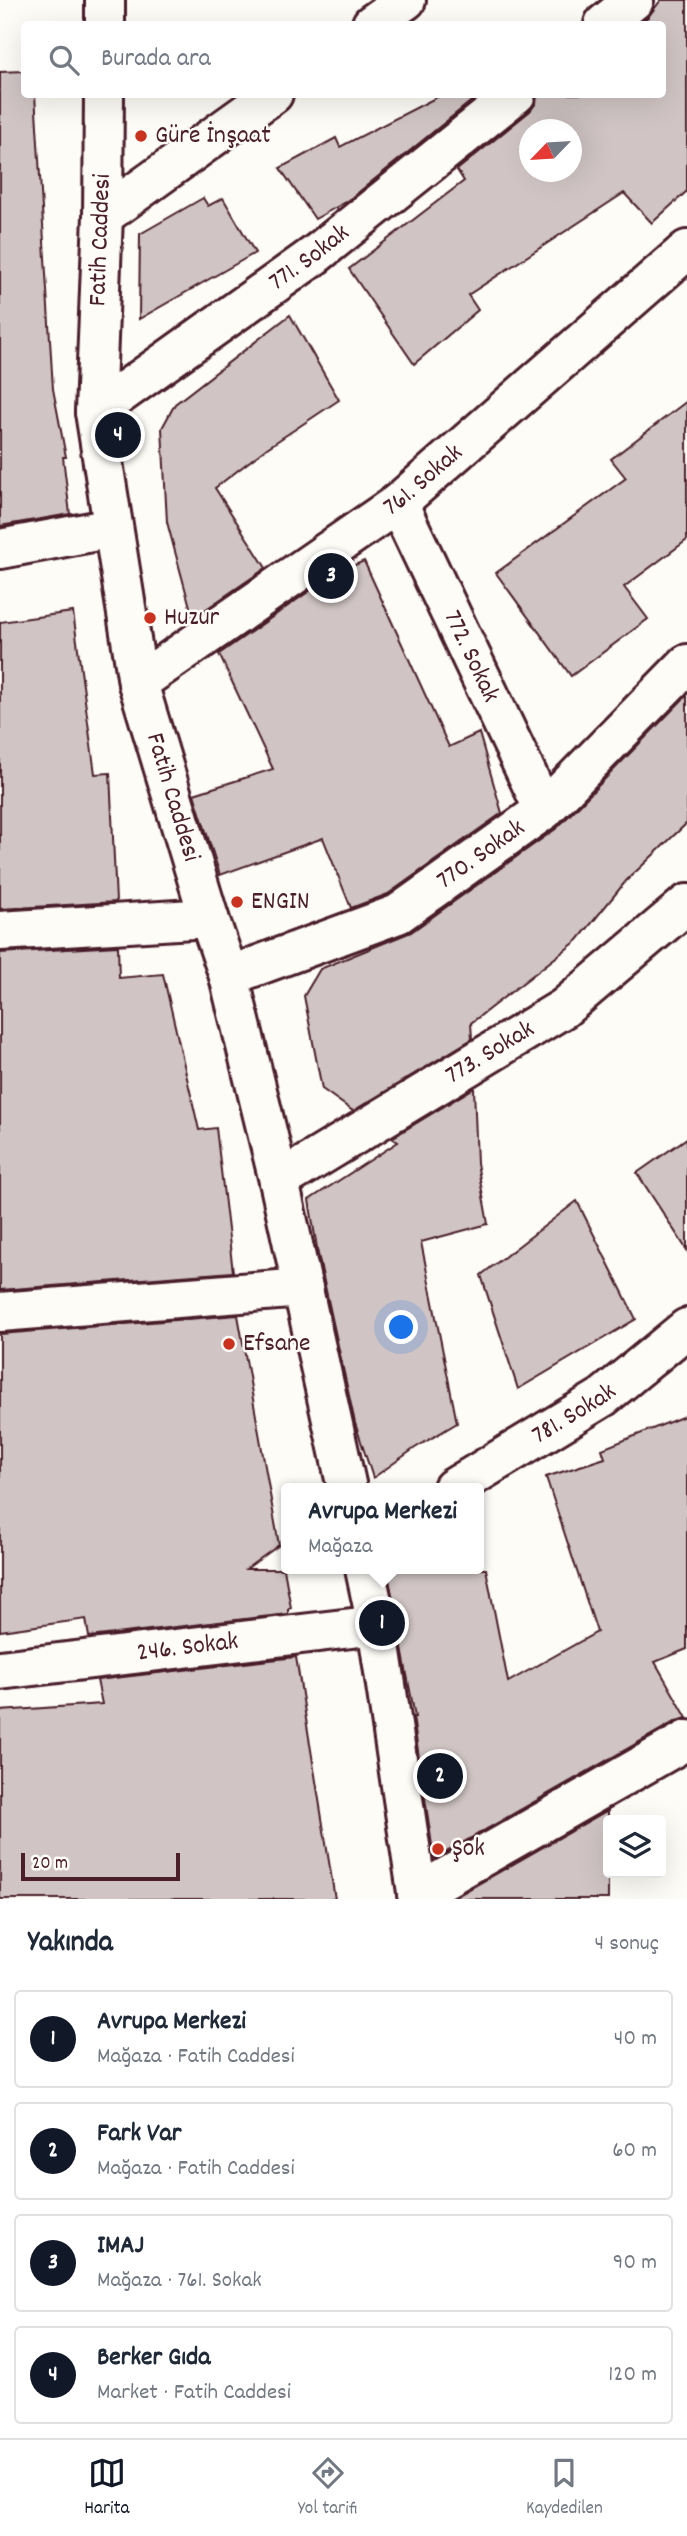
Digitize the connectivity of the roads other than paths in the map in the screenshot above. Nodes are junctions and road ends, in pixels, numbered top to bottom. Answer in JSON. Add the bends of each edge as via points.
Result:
{"nodes":[{"id":1,"x":105,"y":0,"type":"edge"},
{"id":2,"x":406,"y":0,"type":"edge"},
{"id":3,"x":634,"y":0,"type":"edge"},
{"id":4,"x":105,"y":21,"type":"edge"},
{"id":5,"x":376,"y":21,"type":"edge"},
{"id":6,"x":608,"y":21,"type":"edge"},
{"id":7,"x":104,"y":98,"type":"edge"},
{"id":8,"x":267,"y":98,"type":"edge"},
{"id":9,"x":511,"y":98,"type":"edge"},
{"id":10,"x":103,"y":216,"type":"junction"},
{"id":11,"x":687,"y":250,"type":"edge"},
{"id":12,"x":94,"y":411,"type":"junction"},
{"id":13,"x":398,"y":503,"type":"junction"},
{"id":14,"x":113,"y":528,"type":"junction"},
{"id":15,"x":0,"y":549,"type":"edge"},
{"id":16,"x":687,"y":664,"type":"edge"},
{"id":17,"x":138,"y":683,"type":"junction"},
{"id":18,"x":544,"y":810,"type":"junction"},
{"id":19,"x":687,"y":904,"type":"edge"},
{"id":20,"x":209,"y":918,"type":"junction"},
{"id":21,"x":0,"y":930,"type":"edge"},
{"id":22,"x":229,"y":976,"type":"junction"},
{"id":23,"x":279,"y":1181,"type":"junction"},
{"id":24,"x":303,"y":1288,"type":"junction"},
{"id":25,"x":0,"y":1312,"type":"edge"},
{"id":26,"x":687,"y":1328,"type":"edge"},
{"id":27,"x":346,"y":1483,"type":"edge"},
{"id":28,"x":461,"y":1483,"type":"edge"},
{"id":29,"x":366,"y":1574,"type":"edge"},
{"id":30,"x":377,"y":1625,"type":"junction"},
{"id":31,"x":0,"y":1670,"type":"edge"},
{"id":32,"x":687,"y":1740,"type":"edge"},
{"id":33,"x":418,"y":1897,"type":"edge"}],
"edges":[{"from":1,"to":4,"type":"street"},
{"from":2,"to":5,"type":"street"},
{"from":3,"to":6,"type":"street"},
{"from":7,"to":10,"type":"street","name":"Fatih Caddesi"},
{"from":8,"to":10,"type":"street"},
{"from":9,"to":12,"type":"street","name":"771. Sokak","via":[[315,255]]},
{"from":10,"to":12,"type":"street","name":"Fatih Caddesi"},
{"from":11,"to":13,"type":"street","name":"761. Sokak"},
{"from":12,"to":14,"type":"street","name":"Fatih Caddesi"},
{"from":13,"to":17,"type":"street","name":"761. Sokak"},
{"from":13,"to":18,"type":"street","name":"772. Sokak"},
{"from":14,"to":15,"type":"street"},
{"from":14,"to":17,"type":"street","name":"Fatih Caddesi"},
{"from":16,"to":18,"type":"street","name":"770. Sokak"},
{"from":17,"to":20,"type":"street","name":"Fatih Caddesi"},
{"from":18,"to":22,"type":"street","name":"770. Sokak","via":[[398,914]]},
{"from":19,"to":23,"type":"street","name":"773. Sokak","via":[[564,1008]]},
{"from":20,"to":21,"type":"street"},
{"from":20,"to":22,"type":"street","name":"Fatih Caddesi"},
{"from":22,"to":23,"type":"street","name":"Fatih Caddesi"},
{"from":23,"to":24,"type":"street","name":"Fatih Caddesi"},
{"from":24,"to":25,"type":"street"},
{"from":24,"to":27,"type":"street","name":"Fatih Caddesi"},
{"from":26,"to":28,"type":"street","name":"781. Sokak","via":[[603,1397]]},
{"from":29,"to":30,"type":"street"},
{"from":30,"to":31,"type":"street","name":"246. Sokak"},
{"from":30,"to":33,"type":"street"},
{"from":32,"to":33,"type":"street"}]}
